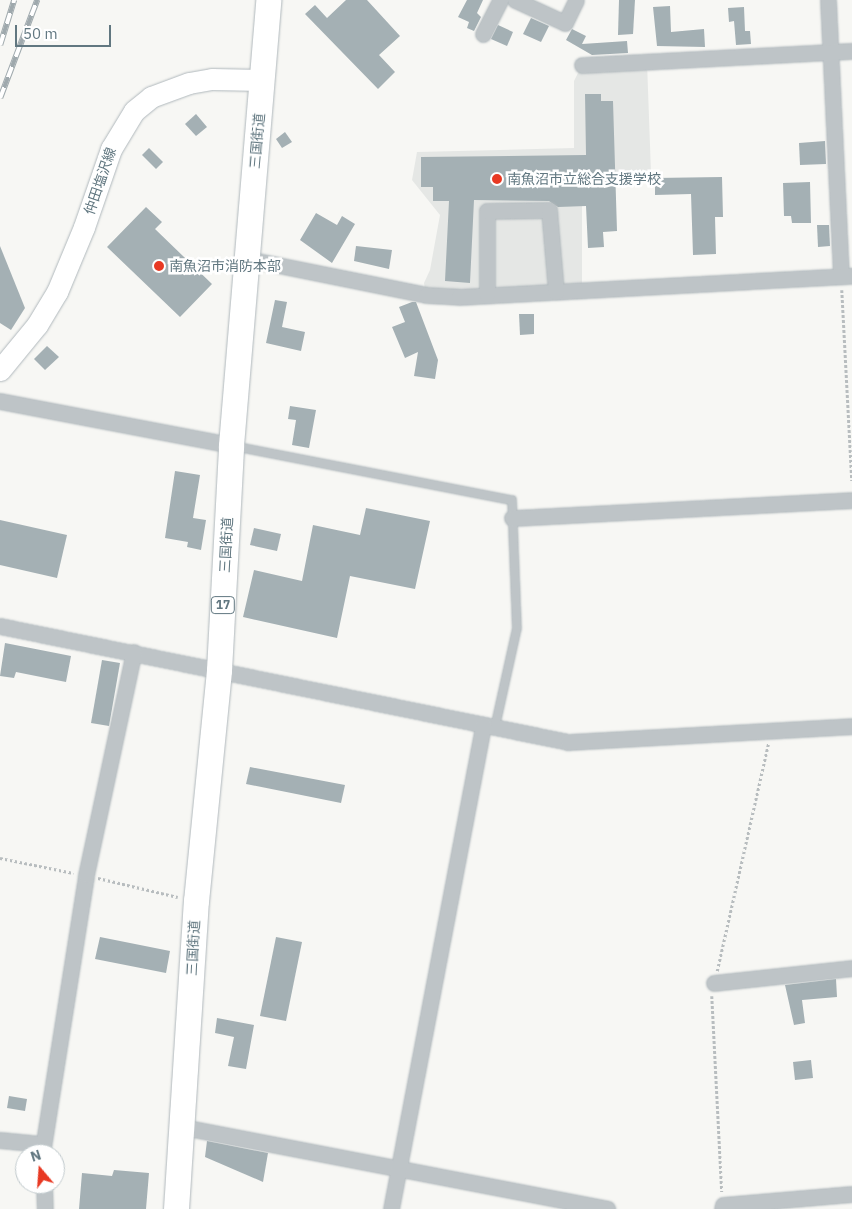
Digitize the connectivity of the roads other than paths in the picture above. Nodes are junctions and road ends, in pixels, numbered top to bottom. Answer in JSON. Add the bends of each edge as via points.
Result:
{"nodes":[{"id":1,"x":268,"y":0,"type":"edge"},
{"id":2,"x":500,"y":0,"type":"edge"},
{"id":3,"x":515,"y":0,"type":"edge"},
{"id":4,"x":576,"y":0,"type":"edge"},
{"id":5,"x":828,"y":0,"type":"edge"},
{"id":6,"x":484,"y":34,"type":"dead end"},
{"id":7,"x":852,"y":51,"type":"edge"},
{"id":8,"x":830,"y":53,"type":"junction"},
{"id":9,"x":582,"y":65,"type":"dead end"},
{"id":10,"x":262,"y":80,"type":"junction"},
{"id":11,"x":248,"y":259,"type":"junction"},
{"id":12,"x":847,"y":276,"type":"edge"},
{"id":13,"x":556,"y":292,"type":"junction"},
{"id":14,"x":487,"y":295,"type":"junction"},
{"id":15,"x":0,"y":370,"type":"edge"},
{"id":16,"x":0,"y":401,"type":"edge"},
{"id":17,"x":231,"y":446,"type":"junction"},
{"id":18,"x":852,"y":500,"type":"edge"},
{"id":19,"x":512,"y":518,"type":"junction"},
{"id":20,"x":0,"y":626,"type":"edge"},
{"id":21,"x":134,"y":652,"type":"junction"},
{"id":22,"x":219,"y":670,"type":"junction"},
{"id":23,"x":489,"y":726,"type":"junction"},
{"id":24,"x":852,"y":726,"type":"edge"},
{"id":25,"x":852,"y":968,"type":"edge"},
{"id":26,"x":714,"y":983,"type":"dead end"},
{"id":27,"x":183,"y":1127,"type":"junction"},
{"id":28,"x":0,"y":1140,"type":"edge"},
{"id":29,"x":19,"y":1144,"type":"edge"},
{"id":30,"x":43,"y":1144,"type":"edge"},
{"id":31,"x":398,"y":1167,"type":"junction"},
{"id":32,"x":44,"y":1194,"type":"edge"},
{"id":33,"x":852,"y":1194,"type":"edge"},
{"id":34,"x":45,"y":1209,"type":"edge"},
{"id":35,"x":176,"y":1209,"type":"edge"},
{"id":36,"x":391,"y":1209,"type":"edge"},
{"id":37,"x":607,"y":1209,"type":"edge"},
{"id":38,"x":722,"y":1209,"type":"edge"}],
"edges":[{"from":1,"to":10,"type":"highway","name":"三国街道","number":"17"},
{"from":2,"to":6,"type":"street"},
{"from":3,"to":4,"type":"street","via":[[565,23]]},
{"from":5,"to":8,"type":"street"},
{"from":7,"to":8,"type":"street"},
{"from":8,"to":9,"type":"street"},
{"from":8,"to":12,"type":"street"},
{"from":10,"to":11,"type":"highway","name":"三国街道","number":"17"},
{"from":10,"to":15,"type":"main road","name":"仲田塩沢線","via":[[189,82],[164,91],[134,111],[110,149],[84,227],[57,292],[37,324]]},
{"from":11,"to":14,"type":"street","via":[[426,295]]},
{"from":11,"to":17,"type":"highway","name":"三国街道","number":"17"},
{"from":12,"to":13,"type":"street"},
{"from":13,"to":14,"type":"street"},
{"from":13,"to":14,"type":"street","via":[[549,210],[487,211]]},
{"from":16,"to":17,"type":"street"},
{"from":17,"to":19,"type":"lane","via":[[512,500]]},
{"from":17,"to":22,"type":"highway","name":"三国街道","number":"17"},
{"from":18,"to":19,"type":"street"},
{"from":19,"to":23,"type":"lane","via":[[517,628]]},
{"from":20,"to":21,"type":"street"},
{"from":21,"to":22,"type":"street"},
{"from":21,"to":30,"type":"street","via":[[86,875]]},
{"from":22,"to":23,"type":"street"},
{"from":22,"to":27,"type":"highway","name":"三国街道","number":"17","via":[[196,901]]},
{"from":23,"to":24,"type":"street","via":[[568,742]]},
{"from":23,"to":31,"type":"street"},
{"from":25,"to":26,"type":"street"},
{"from":27,"to":31,"type":"street"},
{"from":27,"to":35,"type":"highway","name":"三国街道","number":"17"},
{"from":28,"to":29,"type":"street"},
{"from":31,"to":36,"type":"street"},
{"from":31,"to":37,"type":"street"},
{"from":32,"to":34,"type":"street"},
{"from":33,"to":38,"type":"street","via":[[723,1205]]}]}
